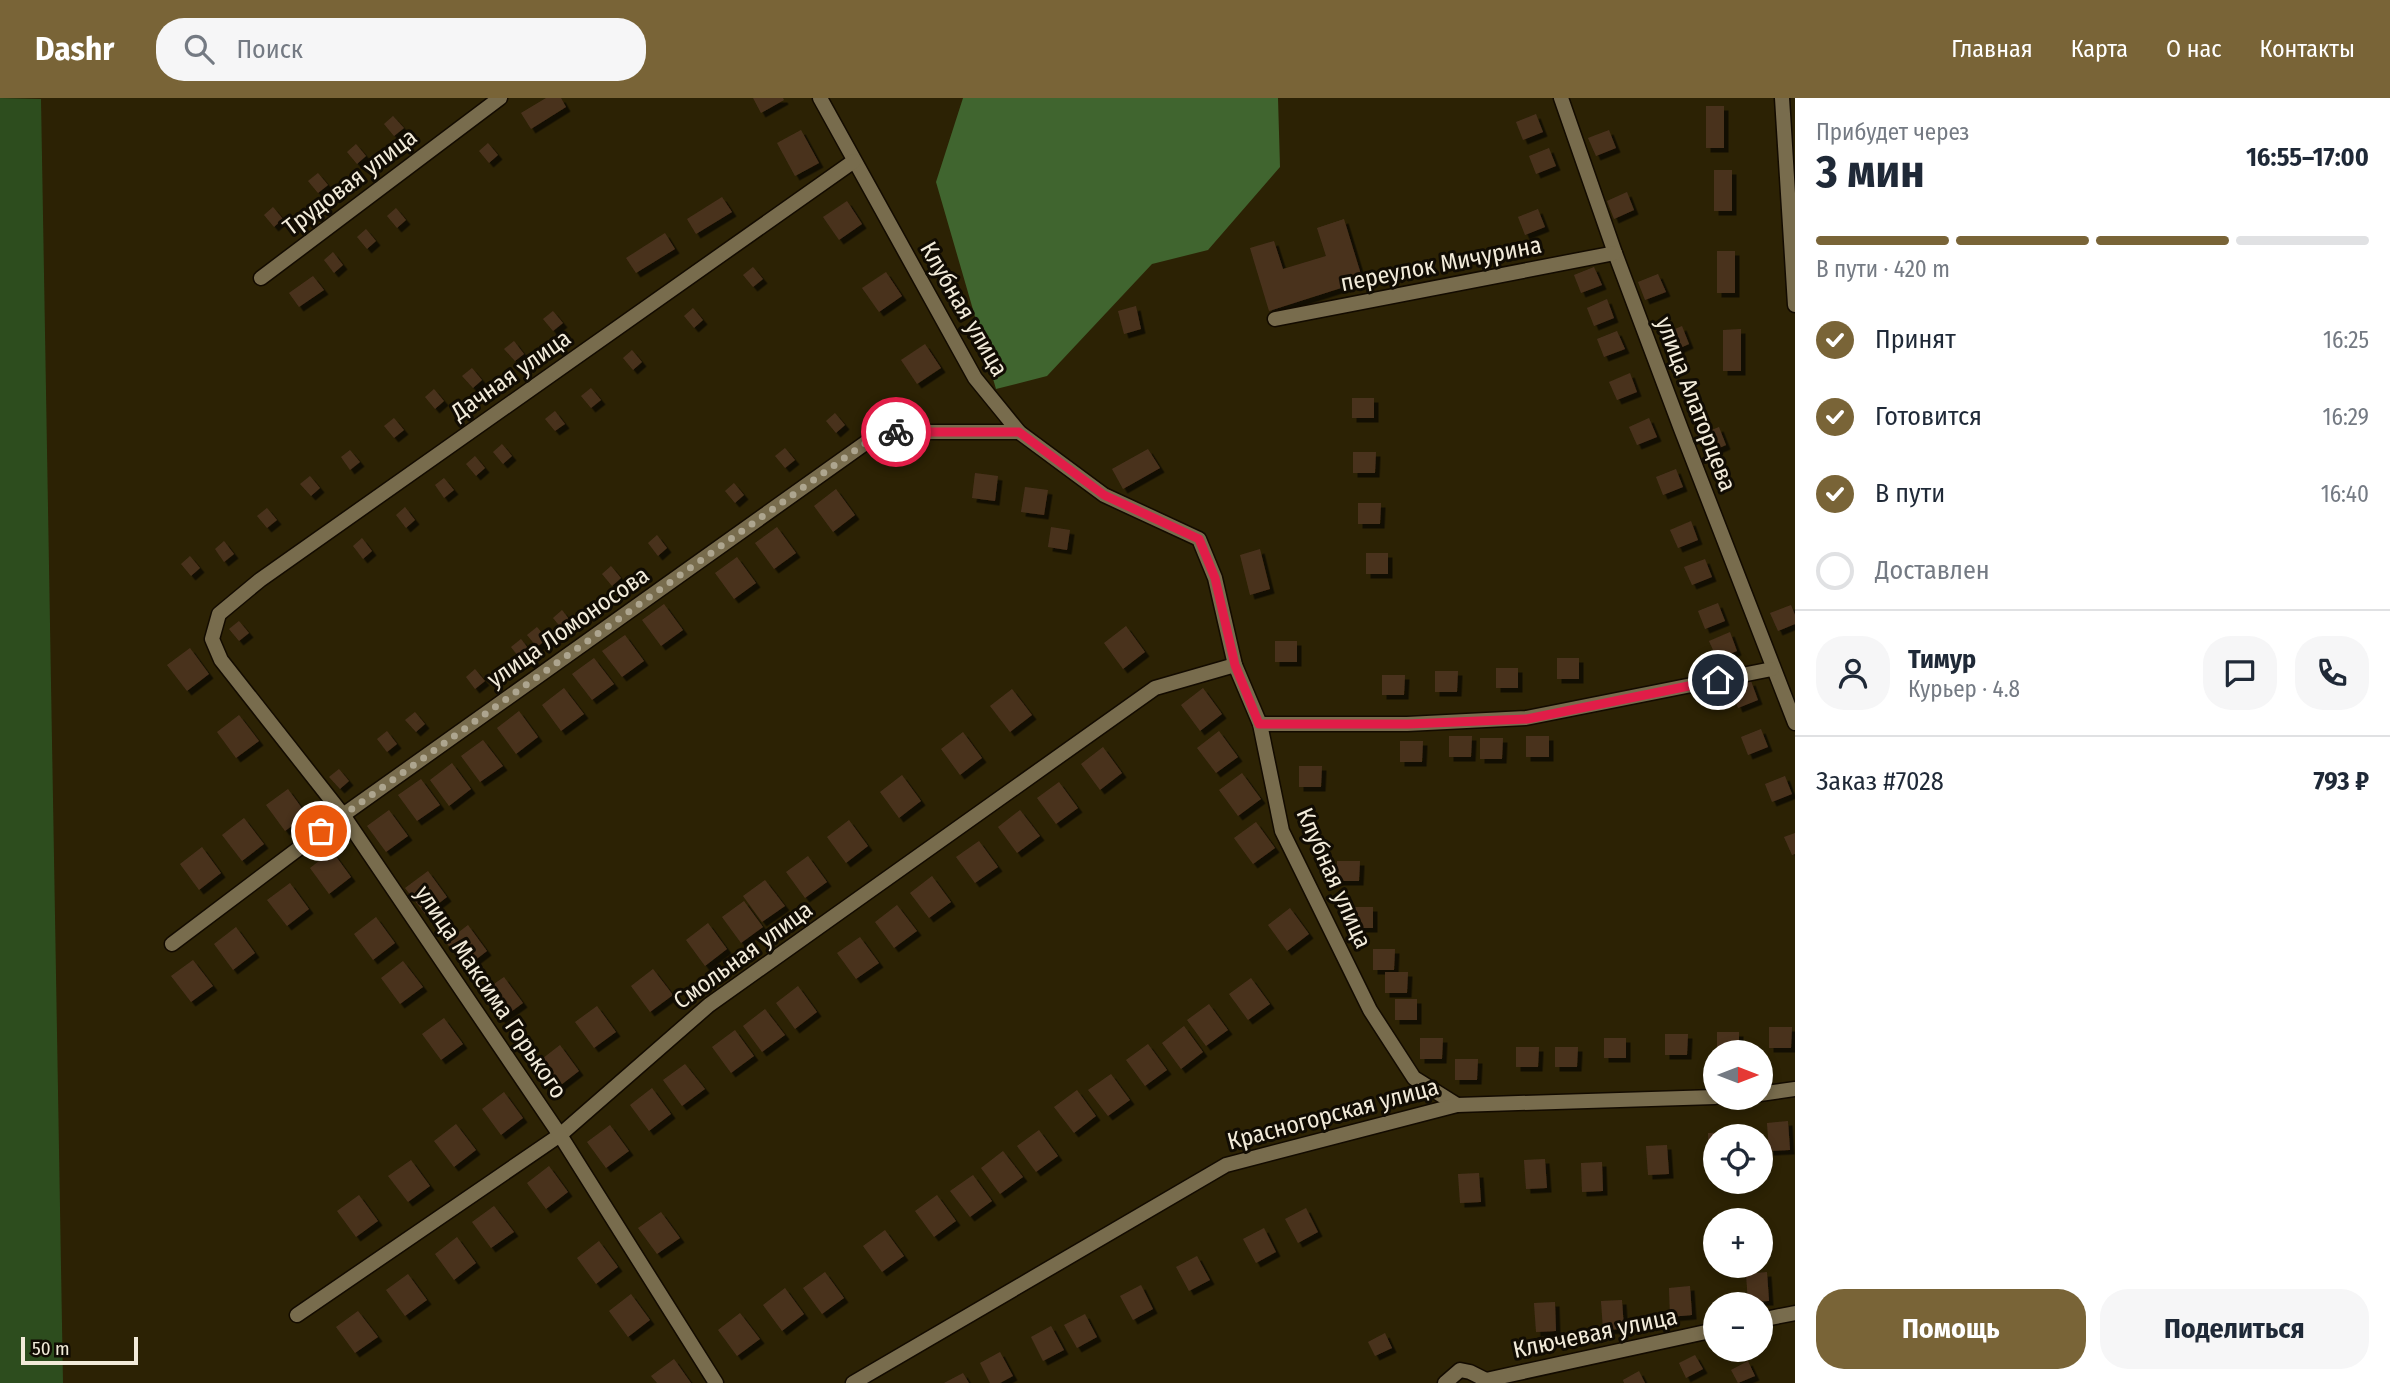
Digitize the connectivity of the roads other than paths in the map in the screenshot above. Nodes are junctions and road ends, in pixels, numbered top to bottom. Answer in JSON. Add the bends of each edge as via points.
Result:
{"nodes":[{"id":1,"x":500,"y":98,"type":"edge"},
{"id":2,"x":820,"y":98,"type":"edge"},
{"id":3,"x":1561,"y":98,"type":"edge"},
{"id":4,"x":1782,"y":98,"type":"edge"},
{"id":5,"x":854,"y":161,"type":"junction"},
{"id":6,"x":1615,"y":253,"type":"junction"},
{"id":7,"x":261,"y":278,"type":"dead end"},
{"id":8,"x":1795,"y":305,"type":"edge"},
{"id":9,"x":1275,"y":319,"type":"dead end"},
{"id":10,"x":1019,"y":432,"type":"junction"},
{"id":11,"x":212,"y":639,"type":"joint"},
{"id":12,"x":1235,"y":665,"type":"junction"},
{"id":13,"x":1772,"y":669,"type":"junction"},
{"id":14,"x":1790,"y":694,"type":"edge"},
{"id":15,"x":1795,"y":723,"type":"edge"},
{"id":16,"x":1259,"y":724,"type":"junction"},
{"id":17,"x":343,"y":815,"type":"junction"},
{"id":18,"x":172,"y":944,"type":"dead end"},
{"id":19,"x":1795,"y":1089,"type":"edge"},
{"id":20,"x":1773,"y":1092,"type":"edge"},
{"id":21,"x":1703,"y":1097,"type":"edge"},
{"id":22,"x":1457,"y":1105,"type":"junction"},
{"id":23,"x":560,"y":1135,"type":"junction"},
{"id":24,"x":1795,"y":1313,"type":"edge"},
{"id":25,"x":297,"y":1315,"type":"dead end"},
{"id":26,"x":1773,"y":1317,"type":"edge"},
{"id":27,"x":1703,"y":1333,"type":"edge"},
{"id":28,"x":1486,"y":1382,"type":"edge"},
{"id":29,"x":716,"y":1383,"type":"edge"},
{"id":30,"x":853,"y":1383,"type":"edge"},
{"id":31,"x":1444,"y":1383,"type":"edge"}],
"edges":[{"from":1,"to":7,"type":"street","name":"Трудовая улица"},
{"from":2,"to":5,"type":"street"},
{"from":3,"to":6,"type":"street","name":"улица Алаторцева"},
{"from":4,"to":8,"type":"street"},
{"from":5,"to":10,"type":"street","name":"Клубная улица","via":[[975,378]]},
{"from":5,"to":11,"type":"street","name":"Дачная улица","via":[[260,580],[219,614]]},
{"from":6,"to":9,"type":"street","name":"переулок Мичурина"},
{"from":6,"to":13,"type":"street","name":"улица Алаторцева"},
{"from":10,"to":12,"type":"street","name":"Клубная улица","via":[[1104,495],[1199,539],[1215,578]]},
{"from":10,"to":17,"type":"street","name":"улица Ломоносова","via":[[881,432]]},
{"from":11,"to":17,"type":"street","name":"улица Максима Горького","via":[[221,660]]},
{"from":12,"to":16,"type":"street","name":"Клубная улица"},
{"from":12,"to":23,"type":"street","name":"Смольная улица","via":[[1155,688],[709,1005]]},
{"from":13,"to":14,"type":"street","name":"улица Алаторцева"},
{"from":13,"to":16,"type":"street","via":[[1527,719]]},
{"from":14,"to":15,"type":"street","name":"улица Алаторцева"},
{"from":16,"to":22,"type":"street","name":"Клубная улица","via":[[1282,831],[1370,1010],[1414,1078]]},
{"from":17,"to":18,"type":"street","name":"улица Ломоносова"},
{"from":17,"to":23,"type":"street","name":"улица Максима Горького"},
{"from":19,"to":20,"type":"street"},
{"from":21,"to":22,"type":"street","name":"Красногорская улица"},
{"from":22,"to":30,"type":"street","name":"Красногорская улица","via":[[1226,1165]]},
{"from":23,"to":25,"type":"street","name":"Смольная улица"},
{"from":23,"to":29,"type":"street","name":"улица Максима Горького"},
{"from":24,"to":26,"type":"street"},
{"from":27,"to":28,"type":"street","name":"Ключевая улица"},
{"from":28,"to":31,"type":"street","name":"Ключевая улица","via":[[1460,1370]]}]}
